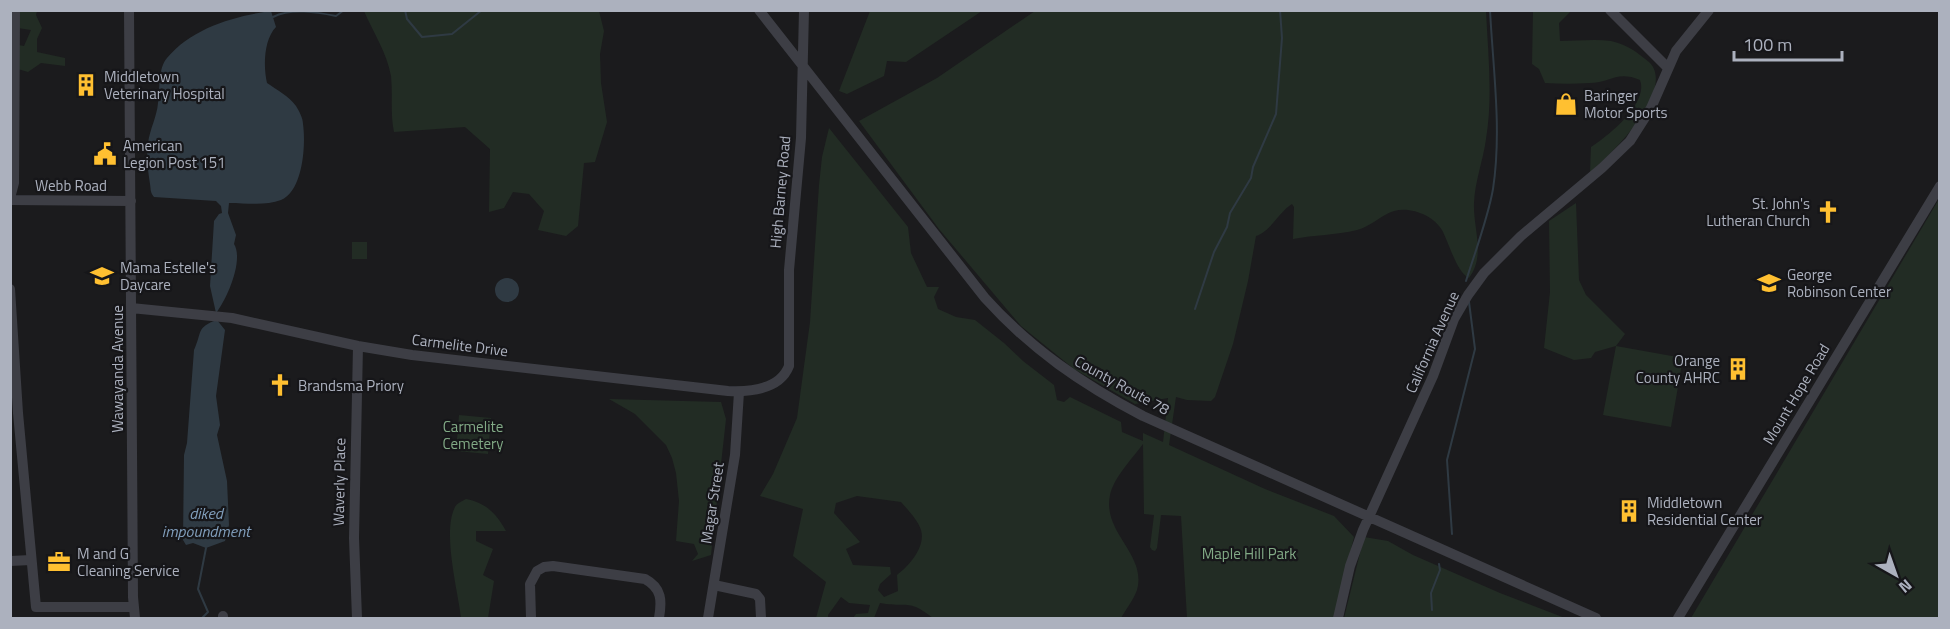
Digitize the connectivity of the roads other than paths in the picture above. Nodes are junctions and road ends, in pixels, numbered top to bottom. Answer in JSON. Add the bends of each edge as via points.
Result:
{"nodes":[{"id":1,"x":15,"y":10,"type":"edge"},
{"id":2,"x":129,"y":10,"type":"edge"},
{"id":3,"x":759,"y":10,"type":"edge"},
{"id":4,"x":804,"y":10,"type":"edge"},
{"id":5,"x":1610,"y":10,"type":"edge"},
{"id":6,"x":1709,"y":10,"type":"edge"},
{"id":7,"x":801,"y":65,"type":"junction"},
{"id":8,"x":1667,"y":67,"type":"junction"},
{"id":9,"x":1940,"y":186,"type":"edge"},
{"id":10,"x":10,"y":199,"type":"edge"},
{"id":11,"x":131,"y":201,"type":"junction"},
{"id":12,"x":10,"y":289,"type":"edge"},
{"id":13,"x":131,"y":308,"type":"junction"},
{"id":14,"x":358,"y":346,"type":"junction"},
{"id":15,"x":785,"y":376,"type":"joint"},
{"id":16,"x":739,"y":392,"type":"junction"},
{"id":17,"x":1369,"y":518,"type":"junction"},
{"id":18,"x":31,"y":560,"type":"junction"},
{"id":19,"x":10,"y":561,"type":"edge"},
{"id":20,"x":714,"y":585,"type":"junction"},
{"id":21,"x":134,"y":613,"type":"edge"},
{"id":22,"x":357,"y":618,"type":"edge"},
{"id":23,"x":531,"y":618,"type":"edge"},
{"id":24,"x":659,"y":618,"type":"edge"},
{"id":25,"x":708,"y":618,"type":"edge"},
{"id":26,"x":761,"y":618,"type":"edge"},
{"id":27,"x":1338,"y":618,"type":"edge"},
{"id":28,"x":1596,"y":618,"type":"edge"},
{"id":29,"x":1678,"y":618,"type":"edge"}],
"edges":[{"from":1,"to":10,"type":"street","via":[[14,183]]},
{"from":2,"to":11,"type":"street","name":"Wawayanda Avenue"},
{"from":3,"to":7,"type":"street","name":"County Route 78"},
{"from":4,"to":7,"type":"street","name":"High Barney Road"},
{"from":5,"to":8,"type":"street"},
{"from":6,"to":8,"type":"street","name":"California Avenue"},
{"from":7,"to":15,"type":"street","name":"High Barney Road","via":[[801,138],[789,270],[790,359]]},
{"from":7,"to":17,"type":"street","name":"County Route 78","via":[[985,298],[1057,365],[1143,416]]},
{"from":8,"to":17,"type":"street","name":"California Avenue","via":[[1651,108],[1630,141],[1521,236],[1468,295]]},
{"from":9,"to":29,"type":"street","name":"Mount Hope Road"},
{"from":10,"to":11,"type":"street","name":"Webb Road"},
{"from":11,"to":13,"type":"street","name":"Wawayanda Avenue"},
{"from":12,"to":18,"type":"street"},
{"from":13,"to":14,"type":"street","name":"Carmelite Drive","via":[[232,318]]},
{"from":13,"to":21,"type":"street","name":"Wawayanda Avenue"},
{"from":14,"to":16,"type":"street","name":"Carmelite Drive"},
{"from":14,"to":22,"type":"street","name":"Waverly Place","via":[[354,527]]},
{"from":15,"to":16,"type":"street","name":"Carmelite Drive","via":[[773,384]]},
{"from":16,"to":20,"type":"street","name":"Magar Street","via":[[735,454]]},
{"from":17,"to":27,"type":"street","name":"California Avenue","via":[[1350,567]]},
{"from":17,"to":28,"type":"street","name":"County Route 78"},
{"from":18,"to":19,"type":"street"},
{"from":18,"to":21,"type":"street","via":[[36,607]]},
{"from":20,"to":25,"type":"street","name":"Magar Street"},
{"from":20,"to":26,"type":"street","via":[[756,594]]},
{"from":23,"to":24,"type":"street","via":[[533,576],[553,566],[645,579],[660,596]]}]}
